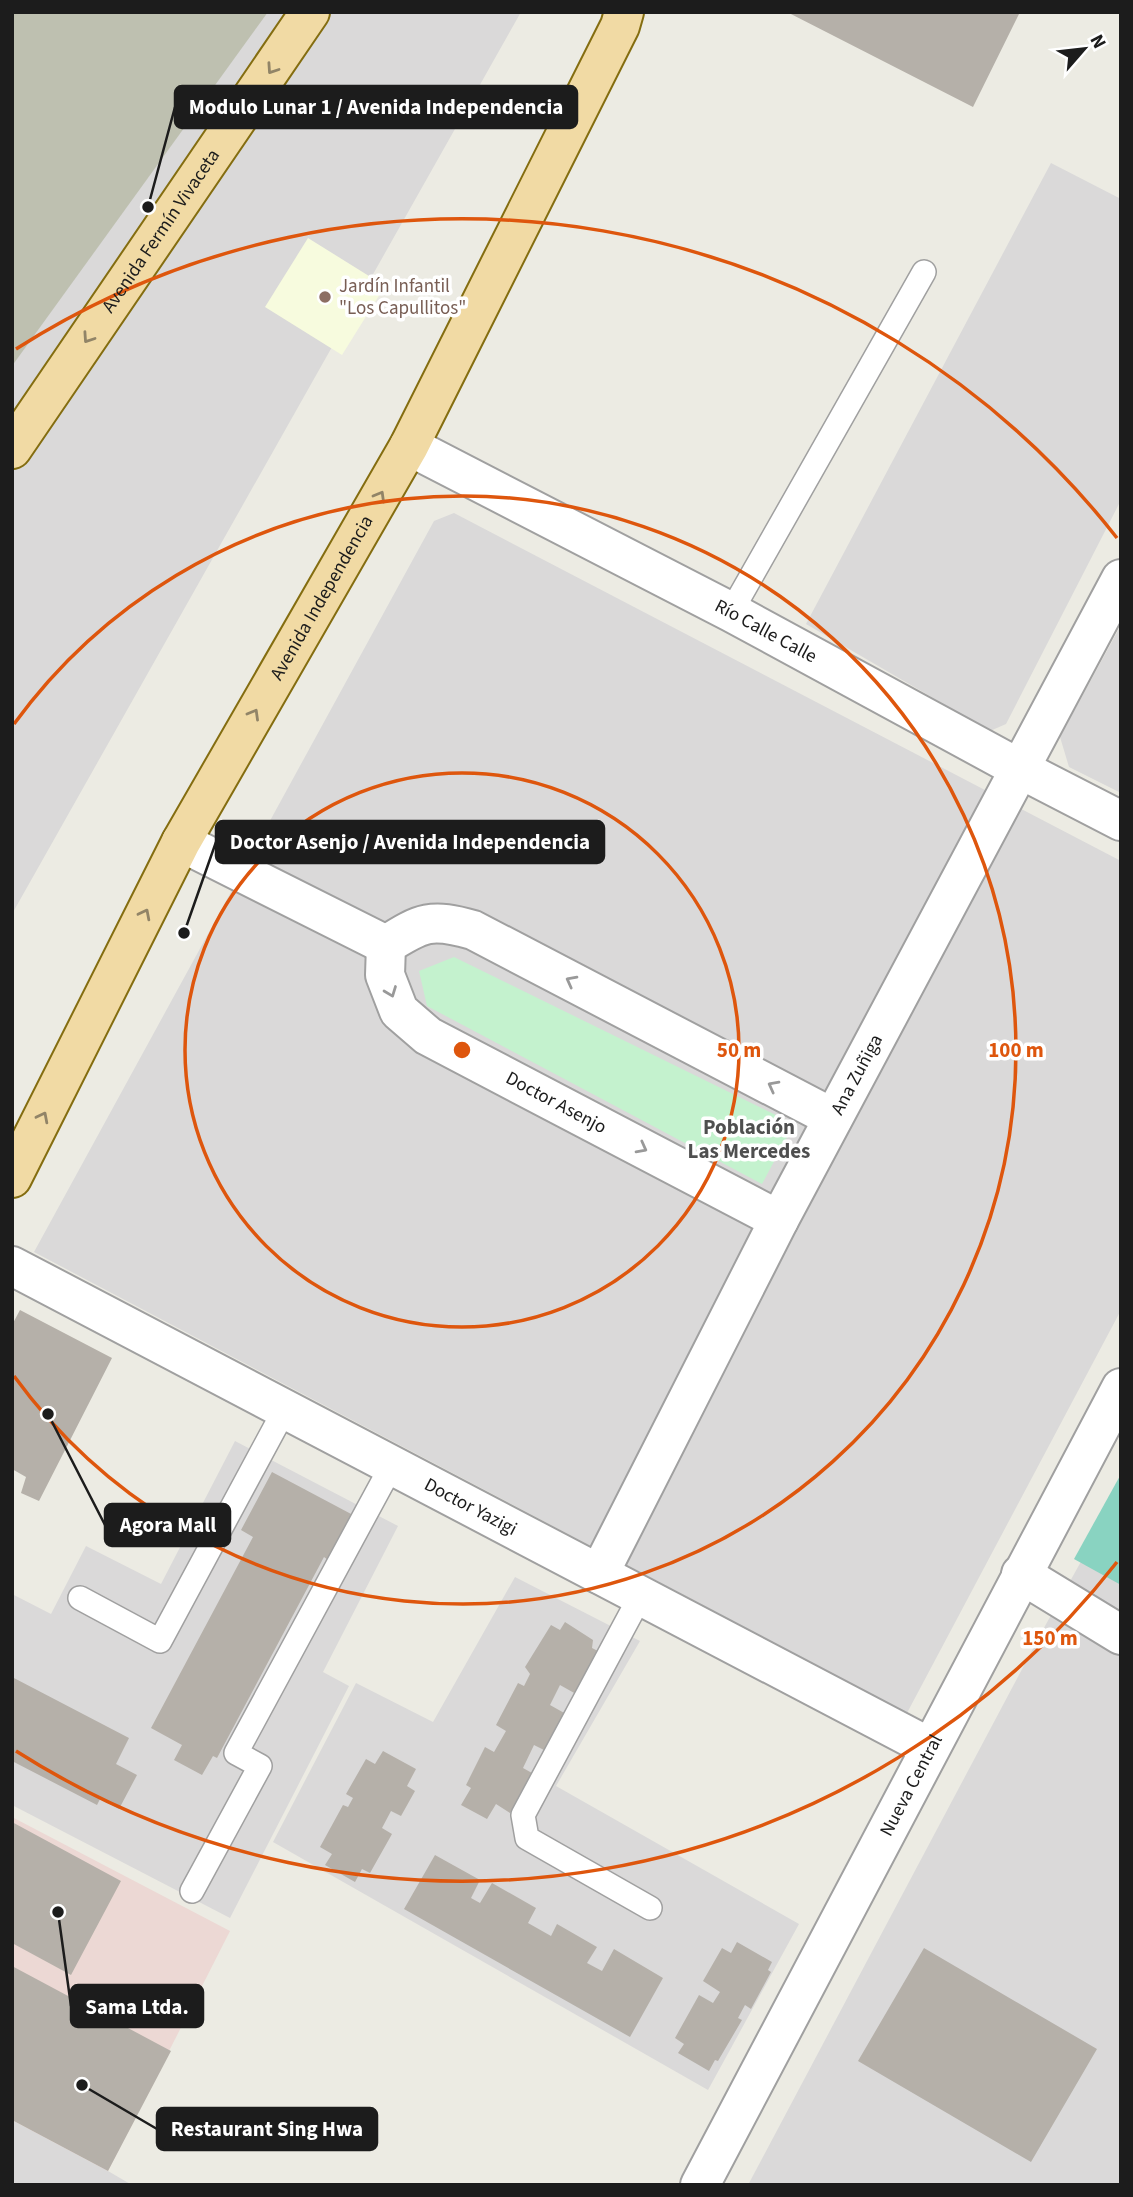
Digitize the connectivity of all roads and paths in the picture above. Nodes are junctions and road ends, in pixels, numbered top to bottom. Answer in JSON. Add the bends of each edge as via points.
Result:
{"nodes":[{"id":1,"x":310,"y":12,"type":"edge"},
{"id":2,"x":624,"y":12,"type":"edge"},
{"id":3,"x":924,"y":272,"type":"dead end"},
{"id":4,"x":409,"y":446,"type":"junction"},
{"id":5,"x":12,"y":449,"type":"edge"},
{"id":6,"x":1121,"y":579,"type":"edge"},
{"id":7,"x":731,"y":612,"type":"junction"},
{"id":8,"x":1020,"y":769,"type":"junction"},
{"id":9,"x":1121,"y":821,"type":"edge"},
{"id":10,"x":181,"y":842,"type":"junction"},
{"id":11,"x":386,"y":946,"type":"junction"},
{"id":12,"x":833,"y":1118,"type":"junction"},
{"id":13,"x":12,"y":1178,"type":"edge"},
{"id":14,"x":779,"y":1220,"type":"junction"},
{"id":15,"x":12,"y":1266,"type":"edge"},
{"id":16,"x":1121,"y":1388,"type":"edge"},
{"id":17,"x":285,"y":1409,"type":"junction"},
{"id":18,"x":392,"y":1465,"type":"junction"},
{"id":19,"x":599,"y":1574,"type":"junction"},
{"id":20,"x":1021,"y":1574,"type":"junction"},
{"id":21,"x":641,"y":1595,"type":"junction"},
{"id":22,"x":80,"y":1598,"type":"dead end"},
{"id":23,"x":1121,"y":1634,"type":"edge"},
{"id":24,"x":929,"y":1747,"type":"junction"},
{"id":25,"x":192,"y":1891,"type":"dead end"},
{"id":26,"x":650,"y":1908,"type":"dead end"},
{"id":27,"x":700,"y":2185,"type":"edge"}],
"edges":[{"from":1,"to":5,"type":"main road","name":"Avenida Fermín Vivaceta","one_way":true},
{"from":2,"to":4,"type":"main road","name":"Avenida Independencia"},
{"from":3,"to":7,"type":"lane"},
{"from":4,"to":7,"type":"street","name":"Río Calle Calle"},
{"from":10,"to":4,"type":"main road","name":"Avenida Independencia","one_way":true},
{"from":6,"to":8,"type":"street","name":"Ana Zuñiga"},
{"from":7,"to":8,"type":"street","name":"Río Calle Calle"},
{"from":8,"to":9,"type":"street","name":"Río Calle Calle"},
{"from":8,"to":12,"type":"street","name":"Ana Zuñiga"},
{"from":10,"to":11,"type":"street"},
{"from":13,"to":10,"type":"main road","name":"Avenida Independencia","one_way":true},
{"from":12,"to":11,"type":"street","one_way":true,"via":[[473,930],[446,922],[415,927]]},
{"from":11,"to":14,"type":"street","name":"Doctor Asenjo","one_way":true,"via":[[385,975],[399,1011],[428,1036]]},
{"from":12,"to":14,"type":"street","name":"Ana Zuñiga"},
{"from":14,"to":19,"type":"street","name":"Ana Zuñiga"},
{"from":15,"to":17,"type":"street","name":"Doctor Yazigi"},
{"from":16,"to":20,"type":"street","name":"Nueva Central"},
{"from":17,"to":18,"type":"street","name":"Doctor Yazigi"},
{"from":17,"to":22,"type":"lane","via":[[160,1641]]},
{"from":18,"to":19,"type":"street","name":"Doctor Yazigi"},
{"from":18,"to":25,"type":"lane","via":[[236,1753],[260,1766]]},
{"from":19,"to":21,"type":"street","name":"Doctor Yazigi"},
{"from":20,"to":23,"type":"street"},
{"from":20,"to":24,"type":"street","name":"Nueva Central"},
{"from":21,"to":24,"type":"street","name":"Doctor Yazigi"},
{"from":21,"to":26,"type":"lane","via":[[523,1815],[527,1838]]},
{"from":24,"to":27,"type":"street","name":"Nueva Central"}]}
